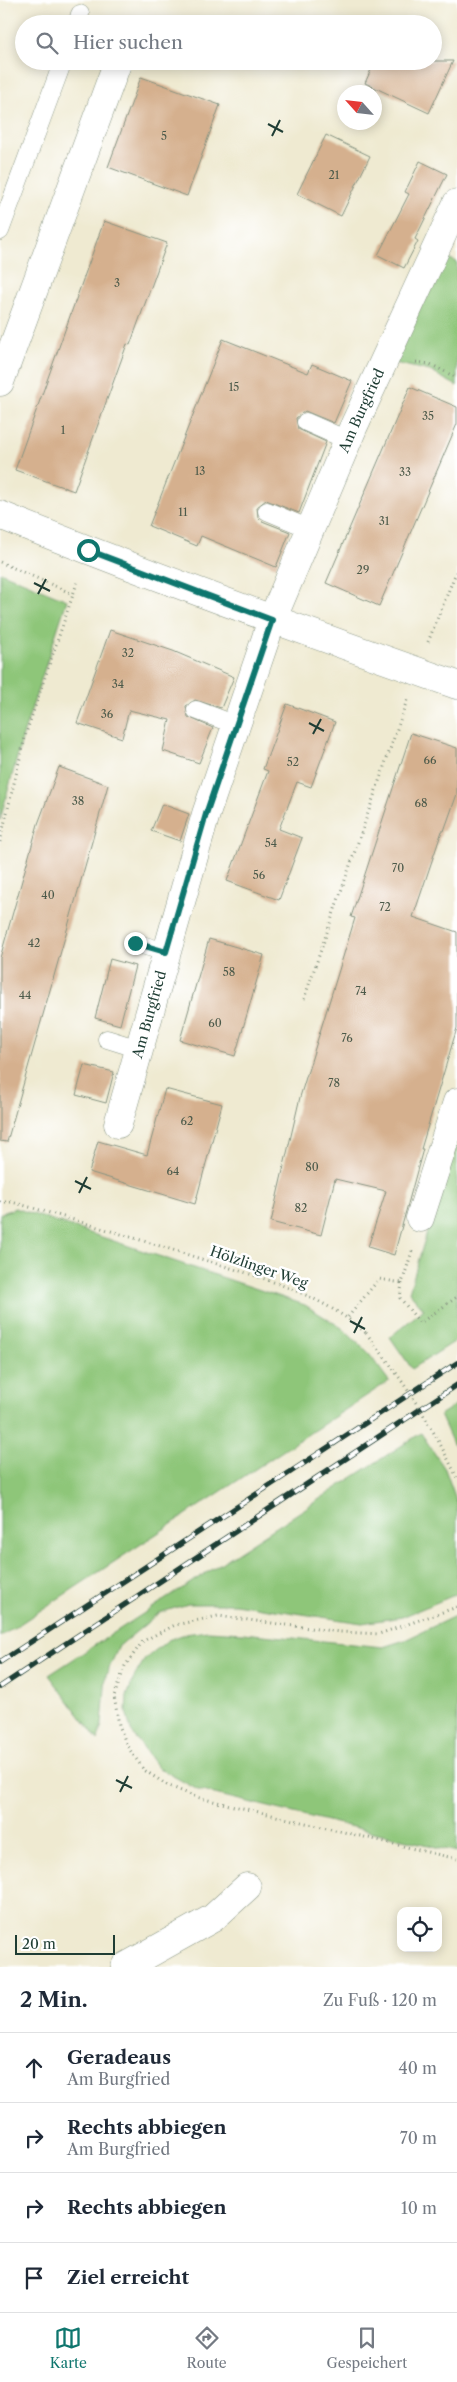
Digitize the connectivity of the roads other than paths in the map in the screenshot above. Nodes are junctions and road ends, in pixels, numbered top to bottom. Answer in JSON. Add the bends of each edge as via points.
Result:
{"nodes":[{"id":1,"x":60,"y":70,"type":"edge"},
{"id":2,"x":115,"y":70,"type":"edge"},
{"id":3,"x":457,"y":203,"type":"edge"},
{"id":4,"x":0,"y":232,"type":"edge"},
{"id":5,"x":0,"y":382,"type":"edge"},
{"id":6,"x":306,"y":422,"type":"dead end"},
{"id":7,"x":348,"y":440,"type":"junction"},
{"id":8,"x":267,"y":511,"type":"dead end"},
{"id":9,"x":0,"y":515,"type":"edge"},
{"id":10,"x":310,"y":528,"type":"junction"},
{"id":11,"x":272,"y":620,"type":"junction"},
{"id":12,"x":457,"y":685,"type":"edge"},
{"id":13,"x":196,"y":710,"type":"dead end"},
{"id":14,"x":236,"y":725,"type":"junction"},
{"id":15,"x":135,"y":943,"type":"dead end"},
{"id":16,"x":166,"y":952,"type":"junction"},
{"id":17,"x":107,"y":1039,"type":"dead end"},
{"id":18,"x":139,"y":1049,"type":"junction"},
{"id":19,"x":457,"y":1102,"type":"edge"},
{"id":20,"x":118,"y":1124,"type":"dead end"},
{"id":21,"x":420,"y":1218,"type":"road end"},
{"id":22,"x":247,"y":1887,"type":"dead end"},
{"id":23,"x":126,"y":1967,"type":"edge"}],
"edges":[{"from":1,"to":4,"type":"lane"},
{"from":2,"to":5,"type":"street"},
{"from":3,"to":7,"type":"street","name":"Am Burgfried"},
{"from":6,"to":7,"type":"lane"},
{"from":7,"to":10,"type":"street","name":"Am Burgfried"},
{"from":8,"to":10,"type":"lane"},
{"from":9,"to":11,"type":"street"},
{"from":10,"to":11,"type":"street","name":"Am Burgfried"},
{"from":11,"to":12,"type":"street"},
{"from":11,"to":14,"type":"street","name":"Am Burgfried"},
{"from":13,"to":14,"type":"lane"},
{"from":14,"to":16,"type":"street","name":"Am Burgfried"},
{"from":15,"to":16,"type":"lane"},
{"from":16,"to":18,"type":"street","name":"Am Burgfried"},
{"from":17,"to":18,"type":"lane"},
{"from":18,"to":20,"type":"street","name":"Am Burgfried"},
{"from":19,"to":21,"type":"street"},
{"from":22,"to":23,"type":"street","via":[[213,1918]]}]}
